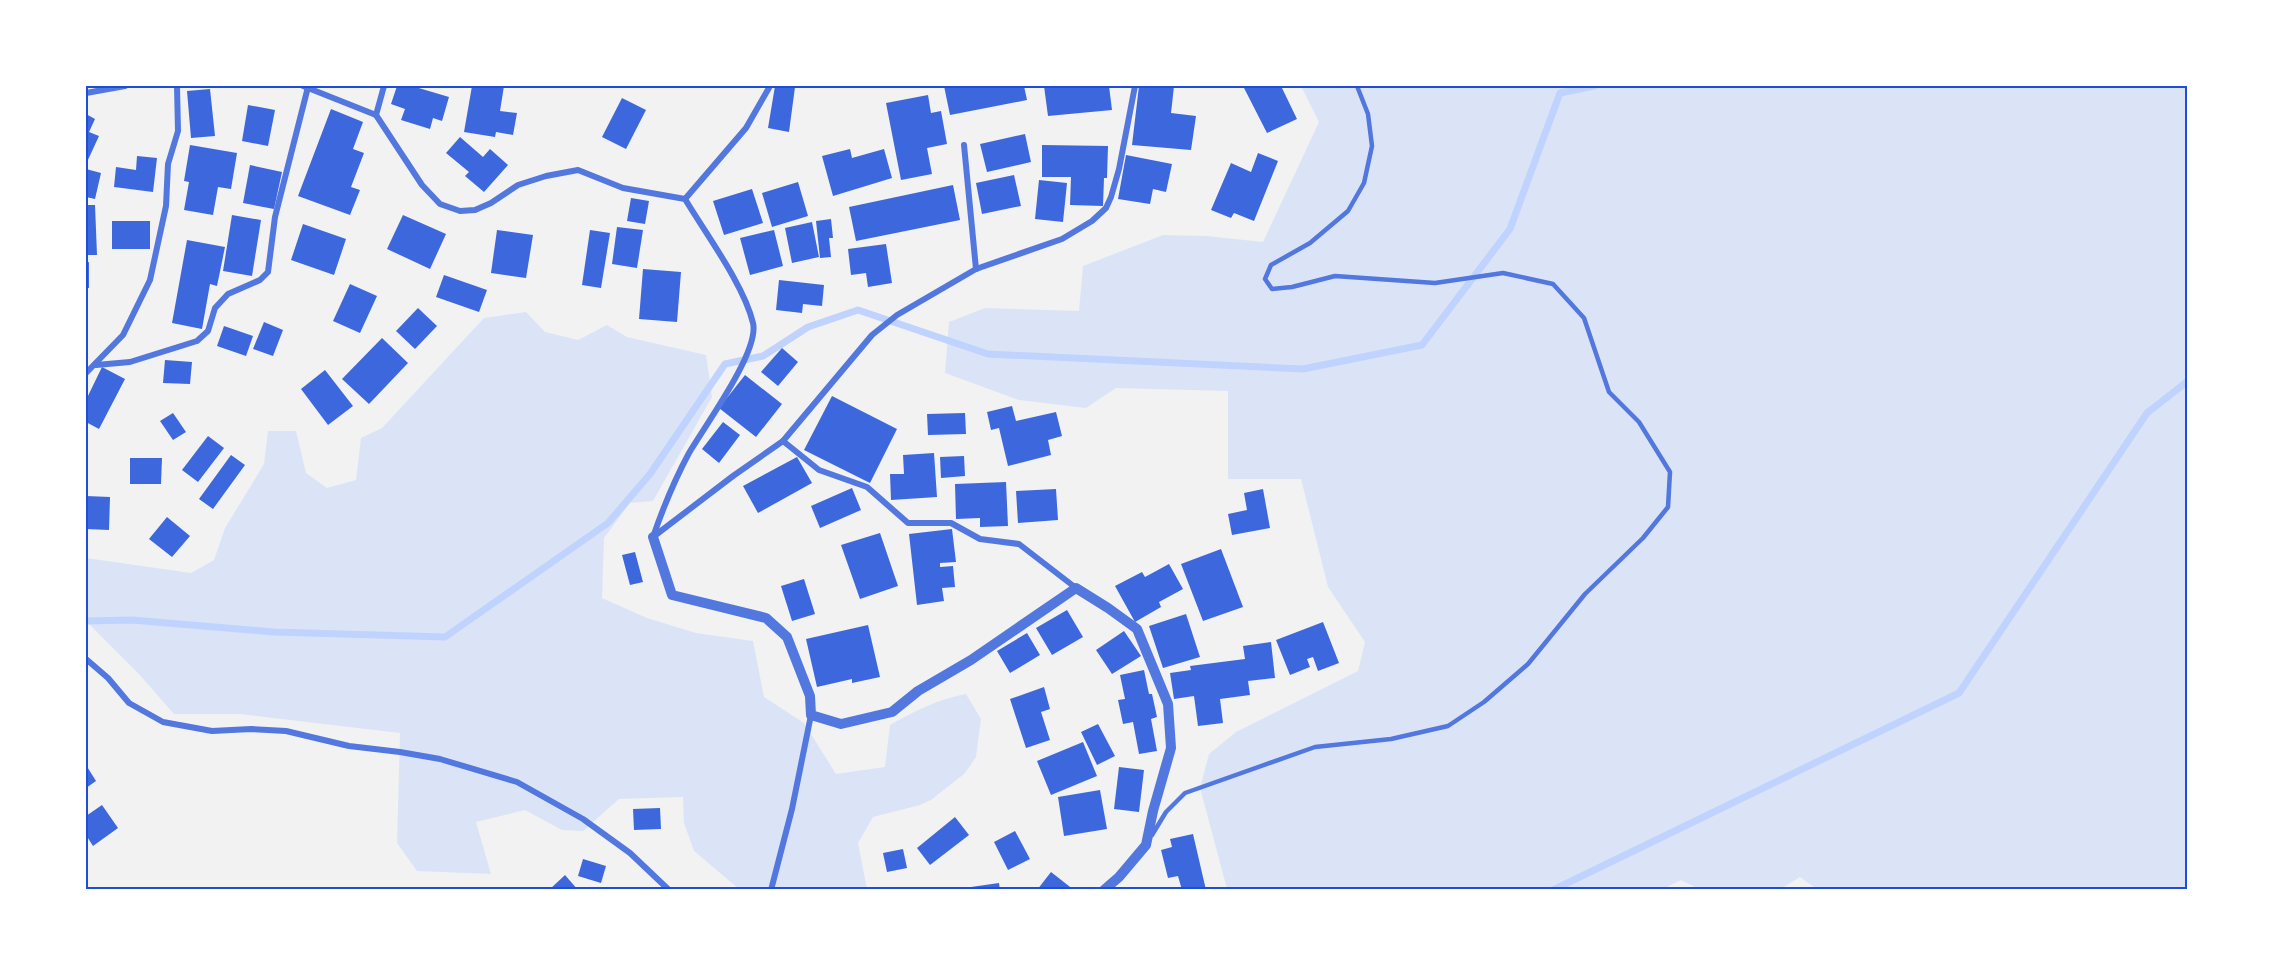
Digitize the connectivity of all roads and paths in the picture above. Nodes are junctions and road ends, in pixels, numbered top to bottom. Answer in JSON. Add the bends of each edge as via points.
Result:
{"nodes":[{"id":1,"x":125,"y":86,"type":"edge"},
{"id":2,"x":177,"y":86,"type":"edge"},
{"id":3,"x":305,"y":86,"type":"edge"},
{"id":4,"x":384,"y":86,"type":"edge"},
{"id":5,"x":770,"y":86,"type":"edge"},
{"id":6,"x":1134,"y":86,"type":"edge"},
{"id":7,"x":1357,"y":86,"type":"edge"},
{"id":8,"x":86,"y":93,"type":"edge"},
{"id":9,"x":376,"y":115,"type":"junction"},
{"id":10,"x":964,"y":145,"type":"dead end"},
{"id":11,"x":685,"y":199,"type":"junction"},
{"id":12,"x":976,"y":269,"type":"junction"},
{"id":13,"x":96,"y":365,"type":"junction"},
{"id":14,"x":86,"y":374,"type":"edge"},
{"id":15,"x":783,"y":441,"type":"junction"},
{"id":16,"x":653,"y":537,"type":"junction"},
{"id":17,"x":1076,"y":588,"type":"junction"},
{"id":18,"x":86,"y":659,"type":"edge"},
{"id":19,"x":811,"y":715,"type":"junction"},
{"id":20,"x":1146,"y":845,"type":"junction"},
{"id":21,"x":669,"y":890,"type":"edge"},
{"id":22,"x":771,"y":890,"type":"edge"},
{"id":23,"x":1104,"y":890,"type":"edge"}],
"edges":[{"from":1,"to":8,"type":"street"},
{"from":2,"to":13,"type":"street","via":[[178,131],[168,164],[166,206],[150,280],[123,336]]},
{"from":3,"to":9,"type":"street"},
{"from":3,"to":13,"type":"street","via":[[275,217],[268,272],[261,280],[228,294],[214,308],[208,332],[197,341],[130,362]]},
{"from":4,"to":9,"type":"street"},
{"from":5,"to":11,"type":"street","via":[[746,128]]},
{"from":6,"to":12,"type":"street","via":[[1119,169],[1106,208],[1062,239]]},
{"from":7,"to":20,"type":"lane","via":[[1368,114],[1372,146],[1364,183],[1348,211],[1310,243],[1271,265],[1265,279],[1272,289],[1335,276],[1435,283],[1503,273],[1553,284],[1584,318],[1609,392],[1639,422],[1670,472],[1668,507],[1643,538],[1585,594],[1528,664],[1484,702],[1448,726],[1391,739],[1315,747],[1185,793],[1166,812]]},
{"from":9,"to":11,"type":"street","via":[[422,185],[440,204],[460,211],[491,203],[518,185],[578,170],[623,188]]},
{"from":10,"to":12,"type":"street"},
{"from":11,"to":16,"type":"street","via":[[743,298],[754,326],[741,369],[690,451],[665,501]]},
{"from":12,"to":15,"type":"street","via":[[897,315],[872,335]]},
{"from":13,"to":14,"type":"street"},
{"from":15,"to":16,"type":"street"},
{"from":15,"to":17,"type":"street","via":[[819,470],[867,487],[908,523],[951,523],[980,539],[1019,544]]},
{"from":16,"to":19,"type":"street","via":[[672,596],[766,618],[787,638],[810,696]]},
{"from":17,"to":19,"type":"street","via":[[892,712],[841,724]]},
{"from":17,"to":20,"type":"street","via":[[1137,629],[1168,704],[1171,748]]},
{"from":18,"to":21,"type":"street","via":[[129,703],[164,722],[212,730],[286,731],[349,746],[440,759],[517,782],[583,819],[630,853]]},
{"from":19,"to":22,"type":"street"},
{"from":20,"to":23,"type":"street"}]}
